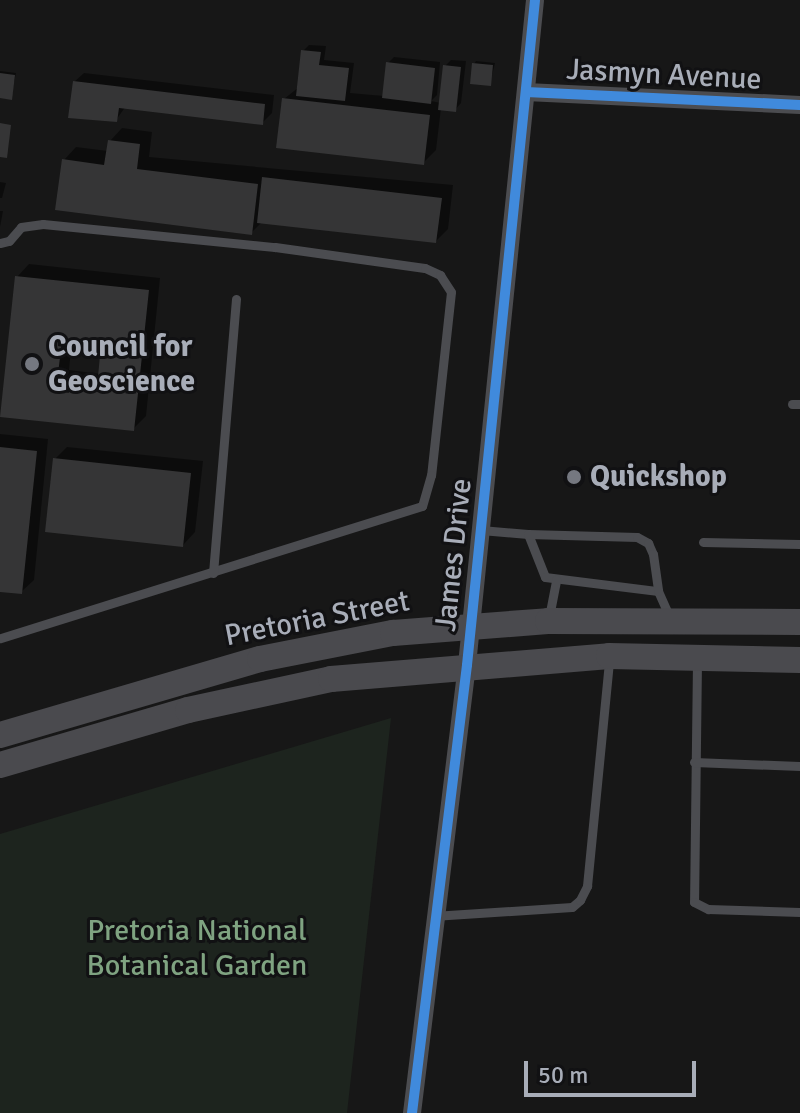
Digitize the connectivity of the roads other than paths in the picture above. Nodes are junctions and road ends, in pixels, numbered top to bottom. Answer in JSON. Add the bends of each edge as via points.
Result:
{"nodes":[{"id":1,"x":535,"y":0,"type":"edge"},
{"id":2,"x":526,"y":92,"type":"junction"},
{"id":3,"x":800,"y":105,"type":"edge"},
{"id":4,"x":0,"y":243,"type":"edge"},
{"id":5,"x":236,"y":299,"type":"dead end"},
{"id":6,"x":481,"y":530,"type":"junction"},
{"id":7,"x":528,"y":534,"type":"junction"},
{"id":8,"x":703,"y":542,"type":"dead end"},
{"id":9,"x":800,"y":544,"type":"edge"},
{"id":10,"x":213,"y":573,"type":"junction"},
{"id":11,"x":556,"y":580,"type":"junction"},
{"id":12,"x":658,"y":591,"type":"junction"},
{"id":13,"x":671,"y":620,"type":"junction"},
{"id":14,"x":548,"y":621,"type":"junction"},
{"id":15,"x":800,"y":622,"type":"edge"},
{"id":16,"x":472,"y":624,"type":"junction"},
{"id":17,"x":0,"y":638,"type":"edge"},
{"id":18,"x":609,"y":656,"type":"junction"},
{"id":19,"x":697,"y":658,"type":"junction"},
{"id":20,"x":800,"y":660,"type":"edge"},
{"id":21,"x":467,"y":665,"type":"junction"},
{"id":22,"x":0,"y":735,"type":"edge"},
{"id":23,"x":694,"y":762,"type":"junction"},
{"id":24,"x":0,"y":765,"type":"edge"},
{"id":25,"x":800,"y":766,"type":"edge"},
{"id":26,"x":800,"y":912,"type":"edge"},
{"id":27,"x":433,"y":916,"type":"junction"},
{"id":28,"x":412,"y":1113,"type":"edge"}],
"edges":[{"from":1,"to":2,"type":"street","name":"James Drive"},
{"from":2,"to":3,"type":"street","name":"Jasmyn Avenue"},
{"from":2,"to":6,"type":"street","name":"James Drive"},
{"from":4,"to":10,"type":"lane","via":[[21,227],[43,224],[275,247],[425,268],[440,275],[451,292],[431,475],[422,506]]},
{"from":5,"to":10,"type":"lane"},
{"from":6,"to":7,"type":"lane"},
{"from":6,"to":16,"type":"street","name":"James Drive"},
{"from":7,"to":11,"type":"lane","via":[[539,571]]},
{"from":7,"to":12,"type":"lane","via":[[637,537],[653,554]]},
{"from":8,"to":9,"type":"lane"},
{"from":10,"to":17,"type":"lane"},
{"from":11,"to":12,"type":"lane"},
{"from":11,"to":14,"type":"lane"},
{"from":12,"to":13,"type":"lane"},
{"from":13,"to":14,"type":"main road","name":"Pretoria Street"},
{"from":13,"to":15,"type":"main road","name":"Pretoria Street"},
{"from":14,"to":16,"type":"main road","name":"Pretoria Street"},
{"from":16,"to":21,"type":"street","name":"James Drive"},
{"from":16,"to":22,"type":"main road","name":"Pretoria Street","via":[[286,653]]},
{"from":18,"to":19,"type":"main road","name":"Pretoria Street"},
{"from":18,"to":21,"type":"main road","name":"Pretoria Street"},
{"from":18,"to":27,"type":"lane","via":[[589,872],[580,900],[572,907]]},
{"from":19,"to":20,"type":"main road","name":"Pretoria Street"},
{"from":19,"to":23,"type":"lane"},
{"from":21,"to":24,"type":"main road","name":"Pretoria Street","via":[[331,679],[255,694]]},
{"from":21,"to":27,"type":"street","name":"James Drive"},
{"from":23,"to":25,"type":"lane"},
{"from":23,"to":26,"type":"lane","via":[[694,902],[708,909]]},
{"from":27,"to":28,"type":"street","name":"James Drive"}]}
